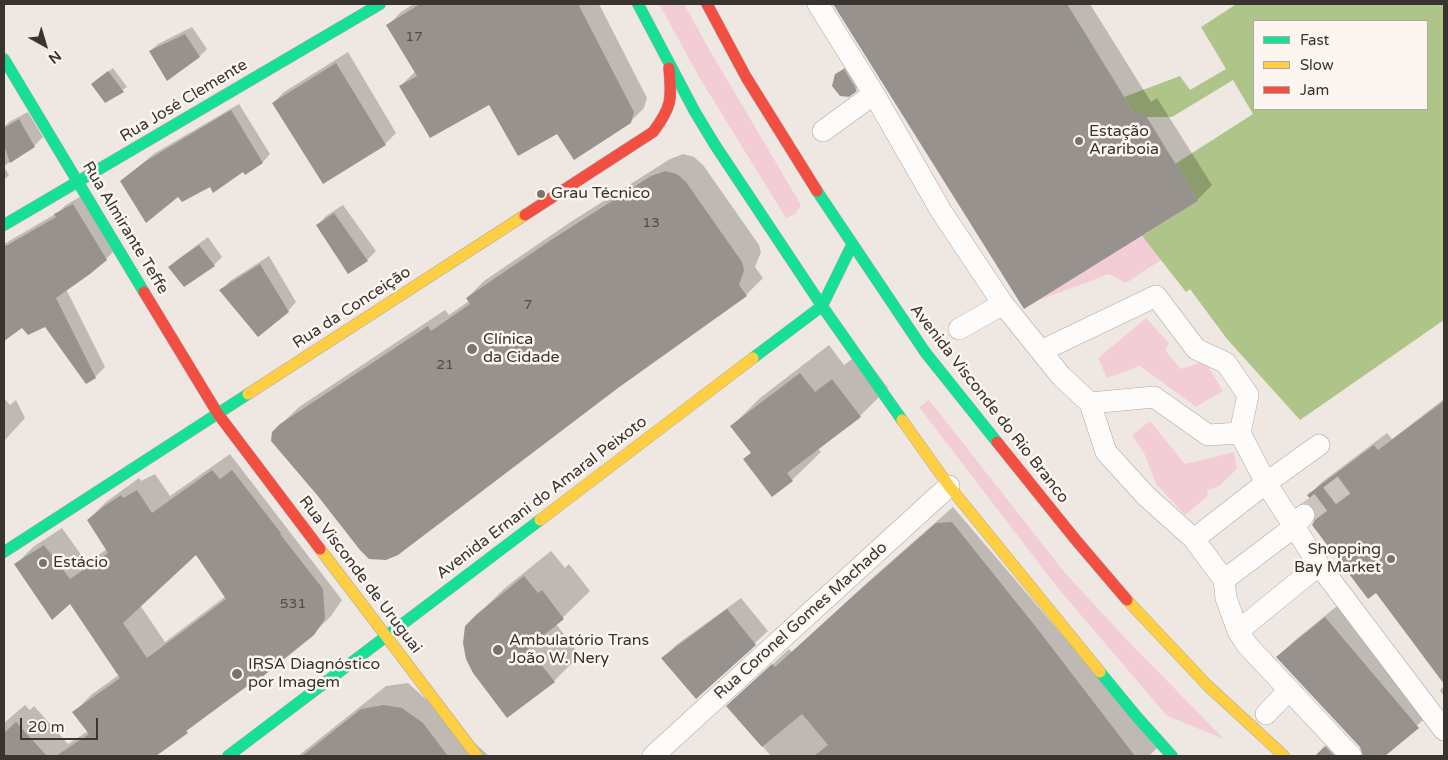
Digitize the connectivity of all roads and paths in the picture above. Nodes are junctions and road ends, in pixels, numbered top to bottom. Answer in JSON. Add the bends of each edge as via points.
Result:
{"nodes":[{"id":1,"x":380,"y":4,"type":"edge"},
{"id":2,"x":638,"y":4,"type":"edge"},
{"id":3,"x":707,"y":4,"type":"edge"},
{"id":4,"x":818,"y":4,"type":"edge"},
{"id":5,"x":4,"y":59,"type":"edge"},
{"id":6,"x":668,"y":61,"type":"junction"},
{"id":7,"x":874,"y":94,"type":"junction"},
{"id":8,"x":823,"y":131,"type":"dead end"},
{"id":9,"x":79,"y":182,"type":"junction"},
{"id":10,"x":4,"y":225,"type":"edge"},
{"id":11,"x":852,"y":245,"type":"junction"},
{"id":12,"x":1003,"y":304,"type":"junction"},
{"id":13,"x":822,"y":306,"type":"junction"},
{"id":14,"x":959,"y":329,"type":"dead end"},
{"id":15,"x":1040,"y":351,"type":"junction"},
{"id":16,"x":1090,"y":402,"type":"junction"},
{"id":17,"x":218,"y":414,"type":"junction"},
{"id":18,"x":1240,"y":433,"type":"junction"},
{"id":19,"x":1319,"y":445,"type":"dead end"},
{"id":20,"x":1266,"y":482,"type":"junction"},
{"id":21,"x":949,"y":486,"type":"junction"},
{"id":22,"x":1299,"y":521,"type":"junction"},
{"id":23,"x":1194,"y":539,"type":"junction"},
{"id":24,"x":4,"y":552,"type":"edge"},
{"id":25,"x":1319,"y":566,"type":"junction"},
{"id":26,"x":1224,"y":580,"type":"junction"},
{"id":27,"x":1238,"y":631,"type":"junction"},
{"id":28,"x":386,"y":636,"type":"junction"},
{"id":29,"x":1289,"y":690,"type":"junction"},
{"id":30,"x":1266,"y":714,"type":"dead end"},
{"id":31,"x":1444,"y":730,"type":"edge"},
{"id":32,"x":228,"y":756,"type":"edge"},
{"id":33,"x":477,"y":756,"type":"edge"},
{"id":34,"x":653,"y":756,"type":"edge"},
{"id":35,"x":1172,"y":756,"type":"edge"},
{"id":36,"x":1284,"y":756,"type":"edge"},
{"id":37,"x":1351,"y":756,"type":"edge"}],
"edges":[{"from":1,"to":9,"type":"main road","name":"Rua José Clemente"},
{"from":2,"to":6,"type":"main road"},
{"from":3,"to":11,"type":"main road","name":"Avenida Visconde do Rio Branco","via":[[746,77]]},
{"from":4,"to":7,"type":"street"},
{"from":5,"to":9,"type":"main road","name":"Rua Almirante Teffe"},
{"from":6,"to":13,"type":"main road","via":[[715,145]]},
{"from":6,"to":17,"type":"main road","name":"Rua da Conceição","via":[[672,95],[666,115],[653,132]]},
{"from":7,"to":8,"type":"street"},
{"from":7,"to":12,"type":"street","via":[[942,211]]},
{"from":9,"to":10,"type":"main road","name":"Rua José Clemente"},
{"from":9,"to":17,"type":"main road","name":"Rua Almirante Teffe"},
{"from":11,"to":13,"type":"main road","name":"Avenida Ernani do Amaral Peixoto"},
{"from":11,"to":36,"type":"main road","name":"Avenida Visconde do Rio Branco","via":[[924,352],[1136,611],[1207,685]]},
{"from":12,"to":14,"type":"street"},
{"from":12,"to":15,"type":"street"},
{"from":13,"to":21,"type":"main road"},
{"from":13,"to":28,"type":"main road","name":"Avenida Ernani do Amaral Peixoto"},
{"from":15,"to":16,"type":"street","via":[[1061,376]]},
{"from":15,"to":18,"type":"street","via":[[1156,296],[1196,349],[1226,363],[1248,395]]},
{"from":16,"to":18,"type":"street","via":[[1154,397],[1208,435]]},
{"from":16,"to":23,"type":"street","via":[[1106,452],[1146,496]]},
{"from":17,"to":24,"type":"main road","name":"Rua da Conceição"},
{"from":17,"to":28,"type":"main road","name":"Rua Visconde de Uruguai"},
{"from":18,"to":20,"type":"street"},
{"from":19,"to":20,"type":"street"},
{"from":20,"to":22,"type":"street"},
{"from":20,"to":23,"type":"street"},
{"from":21,"to":34,"type":"street","name":"Rua Coronel Gomes Machado"},
{"from":21,"to":35,"type":"main road"},
{"from":22,"to":25,"type":"street"},
{"from":22,"to":26,"type":"street"},
{"from":23,"to":26,"type":"street"},
{"from":25,"to":27,"type":"street"},
{"from":25,"to":31,"type":"street"},
{"from":26,"to":27,"type":"street","via":[[1226,598]]},
{"from":27,"to":29,"type":"street"},
{"from":28,"to":32,"type":"main road","name":"Avenida Ernani do Amaral Peixoto"},
{"from":28,"to":33,"type":"main road","name":"Rua Visconde de Uruguai"},
{"from":29,"to":30,"type":"street"},
{"from":29,"to":37,"type":"street"}]}
